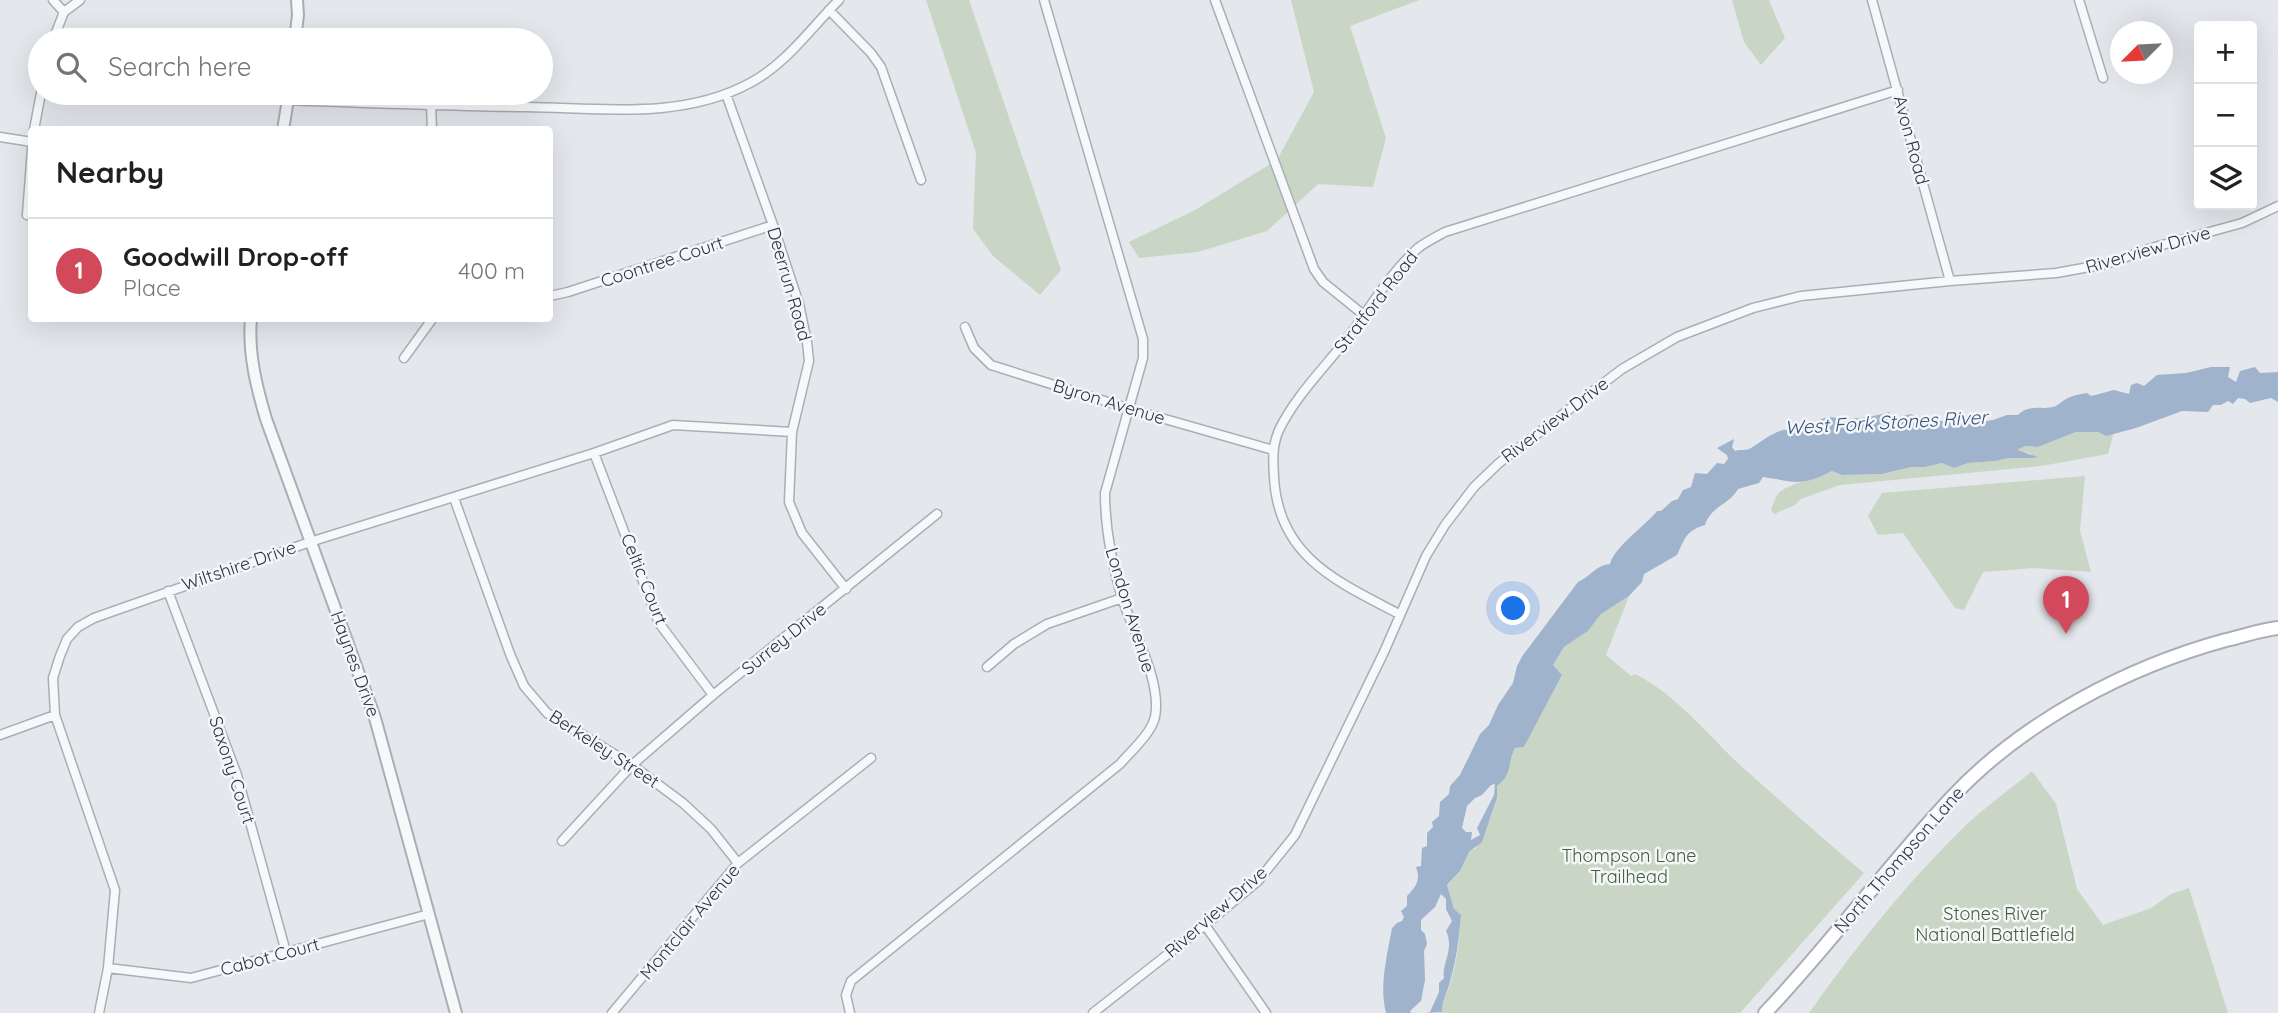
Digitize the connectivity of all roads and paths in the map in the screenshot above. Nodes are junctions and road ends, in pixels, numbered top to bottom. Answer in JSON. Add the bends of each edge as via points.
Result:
{"nodes":[{"id":1,"x":53,"y":0,"type":"edge"},
{"id":2,"x":80,"y":0,"type":"edge"},
{"id":3,"x":297,"y":0,"type":"edge"},
{"id":4,"x":839,"y":0,"type":"edge"},
{"id":5,"x":1044,"y":0,"type":"edge"},
{"id":6,"x":1215,"y":0,"type":"edge"},
{"id":7,"x":1872,"y":0,"type":"edge"},
{"id":8,"x":2079,"y":0,"type":"edge"},
{"id":9,"x":829,"y":10,"type":"junction"},
{"id":10,"x":64,"y":12,"type":"junction"},
{"id":11,"x":58,"y":28,"type":"edge"},
{"id":12,"x":296,"y":28,"type":"edge"},
{"id":13,"x":2103,"y":78,"type":"dead end"},
{"id":14,"x":1898,"y":90,"type":"junction"},
{"id":15,"x":726,"y":94,"type":"junction"},
{"id":16,"x":39,"y":105,"type":"edge"},
{"id":17,"x":287,"y":105,"type":"edge"},
{"id":18,"x":431,"y":105,"type":"joint"},
{"id":19,"x":35,"y":126,"type":"edge"},
{"id":20,"x":284,"y":126,"type":"edge"},
{"id":21,"x":432,"y":126,"type":"edge"},
{"id":22,"x":0,"y":137,"type":"edge"},
{"id":23,"x":28,"y":141,"type":"edge"},
{"id":24,"x":921,"y":180,"type":"dead end"},
{"id":25,"x":28,"y":202,"type":"edge"},
{"id":26,"x":2278,"y":206,"type":"edge"},
{"id":27,"x":27,"y":215,"type":"dead end"},
{"id":28,"x":773,"y":225,"type":"junction"},
{"id":29,"x":1950,"y":281,"type":"junction"},
{"id":30,"x":553,"y":295,"type":"edge"},
{"id":31,"x":1365,"y":316,"type":"junction"},
{"id":32,"x":251,"y":322,"type":"edge"},
{"id":33,"x":430,"y":322,"type":"edge"},
{"id":34,"x":965,"y":327,"type":"dead end"},
{"id":35,"x":404,"y":358,"type":"dead end"},
{"id":36,"x":1130,"y":410,"type":"junction"},
{"id":37,"x":792,"y":432,"type":"junction"},
{"id":38,"x":1273,"y":450,"type":"junction"},
{"id":39,"x":594,"y":453,"type":"junction"},
{"id":40,"x":454,"y":498,"type":"junction"},
{"id":41,"x":937,"y":514,"type":"dead end"},
{"id":42,"x":310,"y":542,"type":"junction"},
{"id":43,"x":846,"y":589,"type":"junction"},
{"id":44,"x":168,"y":591,"type":"junction"},
{"id":45,"x":1122,"y":598,"type":"junction"},
{"id":46,"x":1399,"y":614,"type":"junction"},
{"id":47,"x":2278,"y":628,"type":"edge"},
{"id":48,"x":986,"y":667,"type":"dead end"},
{"id":49,"x":713,"y":695,"type":"junction"},
{"id":50,"x":55,"y":715,"type":"junction"},
{"id":51,"x":0,"y":735,"type":"edge"},
{"id":52,"x":871,"y":758,"type":"dead end"},
{"id":53,"x":632,"y":765,"type":"junction"},
{"id":54,"x":562,"y":841,"type":"dead end"},
{"id":55,"x":738,"y":863,"type":"junction"},
{"id":56,"x":429,"y":914,"type":"junction"},
{"id":57,"x":1205,"y":925,"type":"junction"},
{"id":58,"x":286,"y":952,"type":"junction"},
{"id":59,"x":108,"y":968,"type":"junction"},
{"id":60,"x":99,"y":1013,"type":"edge"},
{"id":61,"x":456,"y":1013,"type":"edge"},
{"id":62,"x":613,"y":1013,"type":"edge"},
{"id":63,"x":850,"y":1013,"type":"edge"},
{"id":64,"x":1093,"y":1013,"type":"edge"},
{"id":65,"x":1266,"y":1013,"type":"edge"},
{"id":66,"x":1765,"y":1013,"type":"edge"}],
"edges":[{"from":1,"to":10,"type":"street"},
{"from":2,"to":10,"type":"street"},
{"from":3,"to":12,"type":"street"},
{"from":4,"to":9,"type":"street"},
{"from":5,"to":36,"type":"street","name":"London Avenue","via":[[1143,340]]},
{"from":6,"to":31,"type":"street","via":[[1314,268],[1323,282]]},
{"from":7,"to":14,"type":"street","name":"Avon Road"},
{"from":8,"to":13,"type":"street"},
{"from":9,"to":15,"type":"street","via":[[783,59]]},
{"from":9,"to":24,"type":"street","via":[[881,67]]},
{"from":10,"to":11,"type":"street"},
{"from":14,"to":29,"type":"street","name":"Avon Road"},
{"from":14,"to":31,"type":"street","name":"Stratford Road","via":[[1445,232],[1400,266]]},
{"from":15,"to":18,"type":"street","via":[[663,109]]},
{"from":15,"to":28,"type":"street","name":"Deerrun Road"},
{"from":16,"to":19,"type":"street"},
{"from":17,"to":20,"type":"street"},
{"from":18,"to":21,"type":"street"},
{"from":22,"to":23,"type":"street"},
{"from":25,"to":27,"type":"street"},
{"from":26,"to":29,"type":"street","name":"Riverview Drive","via":[[2242,223],[2106,264],[2056,273]]},
{"from":28,"to":30,"type":"street","name":"Coontree Court"},
{"from":28,"to":37,"type":"street","name":"Deerrun Road","via":[[799,304],[809,361]]},
{"from":29,"to":46,"type":"street","name":"Riverview Drive","via":[[1801,296],[1748,309],[1677,337],[1622,369],[1499,463],[1474,488],[1426,556]]},
{"from":31,"to":38,"type":"street","name":"Stratford Road","via":[[1288,413]]},
{"from":32,"to":42,"type":"street","name":"Haynes Drive","via":[[255,380]]},
{"from":33,"to":35,"type":"street"},
{"from":34,"to":36,"type":"street","name":"Byron Avenue","via":[[974,348],[992,365]]},
{"from":36,"to":38,"type":"street","name":"Byron Avenue"},
{"from":36,"to":45,"type":"street","name":"London Avenue","via":[[1105,492],[1105,515]]},
{"from":37,"to":39,"type":"street","name":"Wiltshire Drive","via":[[673,425]]},
{"from":37,"to":43,"type":"street","name":"Deerrun Road","via":[[789,502],[794,519]]},
{"from":38,"to":46,"type":"street","name":"Stratford Road","via":[[1275,494],[1301,551],[1321,570]]},
{"from":39,"to":40,"type":"street","name":"Wiltshire Drive"},
{"from":39,"to":49,"type":"street","name":"Celtic Court","via":[[659,623]]},
{"from":40,"to":42,"type":"street","name":"Wiltshire Drive"},
{"from":40,"to":53,"type":"street","name":"Berkeley Street","via":[[524,686],[547,713]]},
{"from":41,"to":43,"type":"street","name":"Surrey Drive"},
{"from":42,"to":44,"type":"street","name":"Wiltshire Drive"},
{"from":42,"to":56,"type":"street","name":"Haynes Drive","via":[[375,718]]},
{"from":43,"to":49,"type":"street","name":"Surrey Drive"},
{"from":44,"to":50,"type":"street","name":"Wiltshire Drive","via":[[78,627],[64,647],[54,678]]},
{"from":44,"to":58,"type":"street","name":"Saxony Court","via":[[237,775]]},
{"from":45,"to":48,"type":"street","via":[[1047,624]]},
{"from":45,"to":63,"type":"street","name":"London Avenue","via":[[1155,700],[1155,719],[1143,738],[1120,764],[851,981],[846,995]]},
{"from":46,"to":57,"type":"street","name":"Riverview Drive","via":[[1295,835],[1258,880]]},
{"from":47,"to":66,"type":"main road","name":"North Thompson Lane","via":[[2189,651],[2132,674],[2017,740],[1954,795]]},
{"from":49,"to":53,"type":"street","name":"Surrey Drive"},
{"from":50,"to":51,"type":"street"},
{"from":50,"to":59,"type":"street","name":"Wiltshire Drive","via":[[116,890]]},
{"from":52,"to":55,"type":"street","name":"Montclair Avenue"},
{"from":53,"to":54,"type":"street","name":"Surrey Drive"},
{"from":53,"to":55,"type":"street","name":"Berkeley Street","via":[[683,803]]},
{"from":55,"to":62,"type":"street","name":"Montclair Avenue"},
{"from":56,"to":58,"type":"street","name":"Cabot Court"},
{"from":56,"to":61,"type":"street","name":"Haynes Drive"},
{"from":57,"to":64,"type":"street","name":"Riverview Drive"},
{"from":57,"to":65,"type":"street"},
{"from":58,"to":59,"type":"street","name":"Cabot Court","via":[[191,978]]},
{"from":59,"to":60,"type":"street","name":"Wiltshire Drive"}]}
